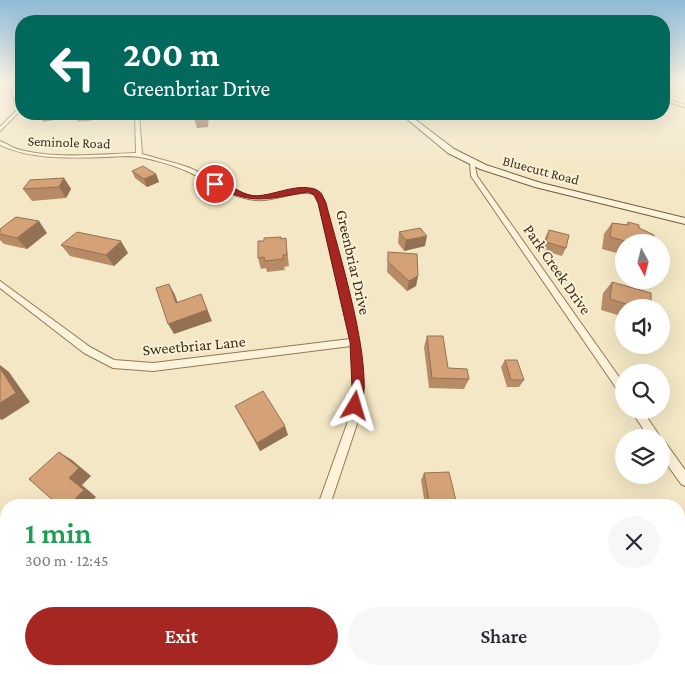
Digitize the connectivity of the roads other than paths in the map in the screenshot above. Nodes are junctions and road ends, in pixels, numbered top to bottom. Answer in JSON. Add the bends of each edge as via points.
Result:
{"nodes":[{"id":1,"x":15,"y":114,"type":"edge"},
{"id":2,"x":137,"y":120,"type":"edge"},
{"id":3,"x":411,"y":120,"type":"edge"},
{"id":4,"x":0,"y":130,"type":"edge"},
{"id":5,"x":0,"y":143,"type":"edge"},
{"id":6,"x":139,"y":155,"type":"junction"},
{"id":7,"x":472,"y":162,"type":"junction"},
{"id":8,"x":685,"y":221,"type":"edge"},
{"id":9,"x":0,"y":284,"type":"edge"},
{"id":10,"x":355,"y":342,"type":"junction"},
{"id":11,"x":615,"y":379,"type":"edge"},
{"id":12,"x":670,"y":459,"type":"edge"},
{"id":13,"x":685,"y":480,"type":"edge"},
{"id":14,"x":326,"y":499,"type":"edge"}],
"edges":[{"from":1,"to":4,"type":"street","name":"Seminole Road"},
{"from":2,"to":6,"type":"street"},
{"from":3,"to":7,"type":"street","name":"Bluecutt Road","via":[[439,143]]},
{"from":5,"to":6,"type":"street","name":"Seminole Road","via":[[10,150],[46,155]]},
{"from":6,"to":10,"type":"street","name":"Greenbriar Drive","via":[[186,169],[237,195],[256,198],[309,190],[318,193]]},
{"from":7,"to":8,"type":"street","name":"Bluecutt Road","via":[[538,184]]},
{"from":7,"to":11,"type":"street","name":"Park Creek Drive","via":[[474,176]]},
{"from":9,"to":10,"type":"street","name":"Sweetbriar Lane","via":[[87,350],[113,364],[153,367]]},
{"from":10,"to":14,"type":"street","name":"Greenbriar Drive","via":[[359,387],[352,424]]},
{"from":12,"to":13,"type":"street"}]}
